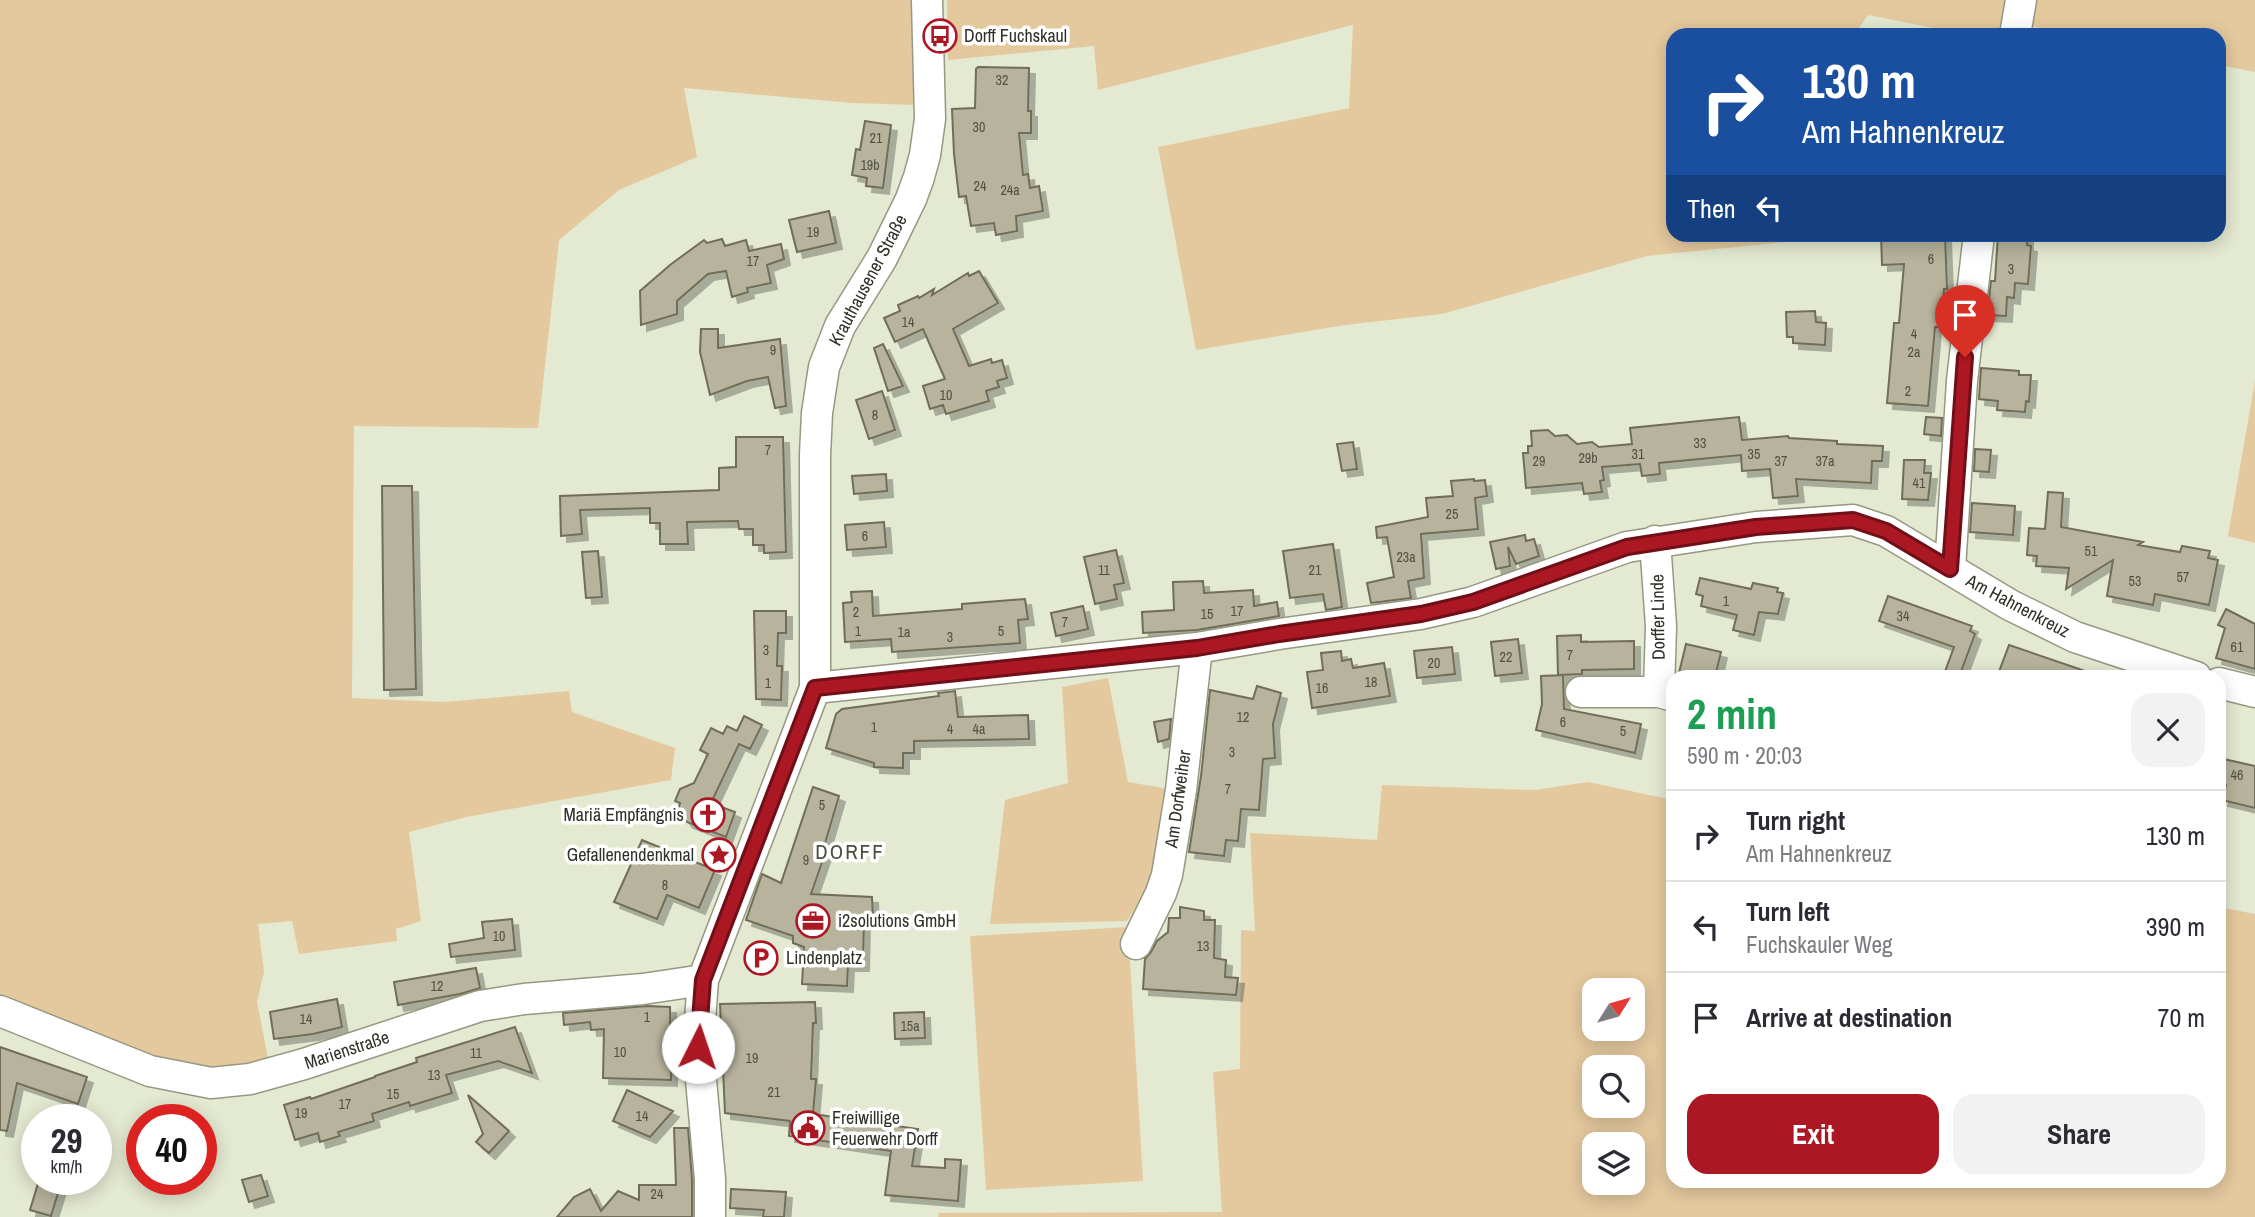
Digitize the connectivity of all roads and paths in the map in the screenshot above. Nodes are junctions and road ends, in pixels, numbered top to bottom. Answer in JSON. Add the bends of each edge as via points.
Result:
{"nodes":[{"id":1,"x":926,"y":0,"type":"edge"},
{"id":2,"x":2021,"y":0,"type":"edge"},
{"id":3,"x":2016,"y":28,"type":"edge"},
{"id":4,"x":1978,"y":242,"type":"edge"},
{"id":5,"x":1655,"y":541,"type":"junction"},
{"id":6,"x":1950,"y":569,"type":"junction"},
{"id":7,"x":1197,"y":648,"type":"junction"},
{"id":8,"x":2175,"y":670,"type":"edge"},
{"id":9,"x":2226,"y":685,"type":"edge"},
{"id":10,"x":815,"y":688,"type":"junction"},
{"id":11,"x":1581,"y":692,"type":"dead end"},
{"id":12,"x":2255,"y":692,"type":"edge"},
{"id":13,"x":1666,"y":694,"type":"edge"},
{"id":14,"x":1136,"y":944,"type":"dead end"},
{"id":15,"x":703,"y":980,"type":"junction"},
{"id":16,"x":0,"y":1012,"type":"edge"},
{"id":17,"x":710,"y":1217,"type":"edge"}],
"edges":[{"from":1,"to":10,"type":"street","name":"Krauthausener Straße","via":[[930,119],[919,177],[824,367],[814,455]]},
{"from":2,"to":3,"type":"street"},
{"from":4,"to":6,"type":"street","via":[[1962,381]]},
{"from":5,"to":6,"type":"street","name":"Am Hahnenkreuz","via":[[1853,520],[1886,531]]},
{"from":5,"to":7,"type":"street","name":"Am Hahnenkreuz","via":[[1473,602]]},
{"from":5,"to":13,"type":"street","name":"Dorffer Linde"},
{"from":6,"to":8,"type":"street","name":"Am Hahnenkreuz","via":[[2075,637]]},
{"from":7,"to":10,"type":"street","name":"Am Hahnenkreuz"},
{"from":7,"to":14,"type":"street","name":"Am Dorfweiher","via":[[1167,875]]},
{"from":9,"to":12,"type":"street"},
{"from":10,"to":15,"type":"street"},
{"from":11,"to":13,"type":"street","name":"Dorffer Linde"},
{"from":15,"to":16,"type":"street","name":"Marienstraße","via":[[480,1006],[304,1064],[250,1079],[211,1083],[150,1070]]},
{"from":15,"to":17,"type":"street","via":[[698,1047]]}]}
